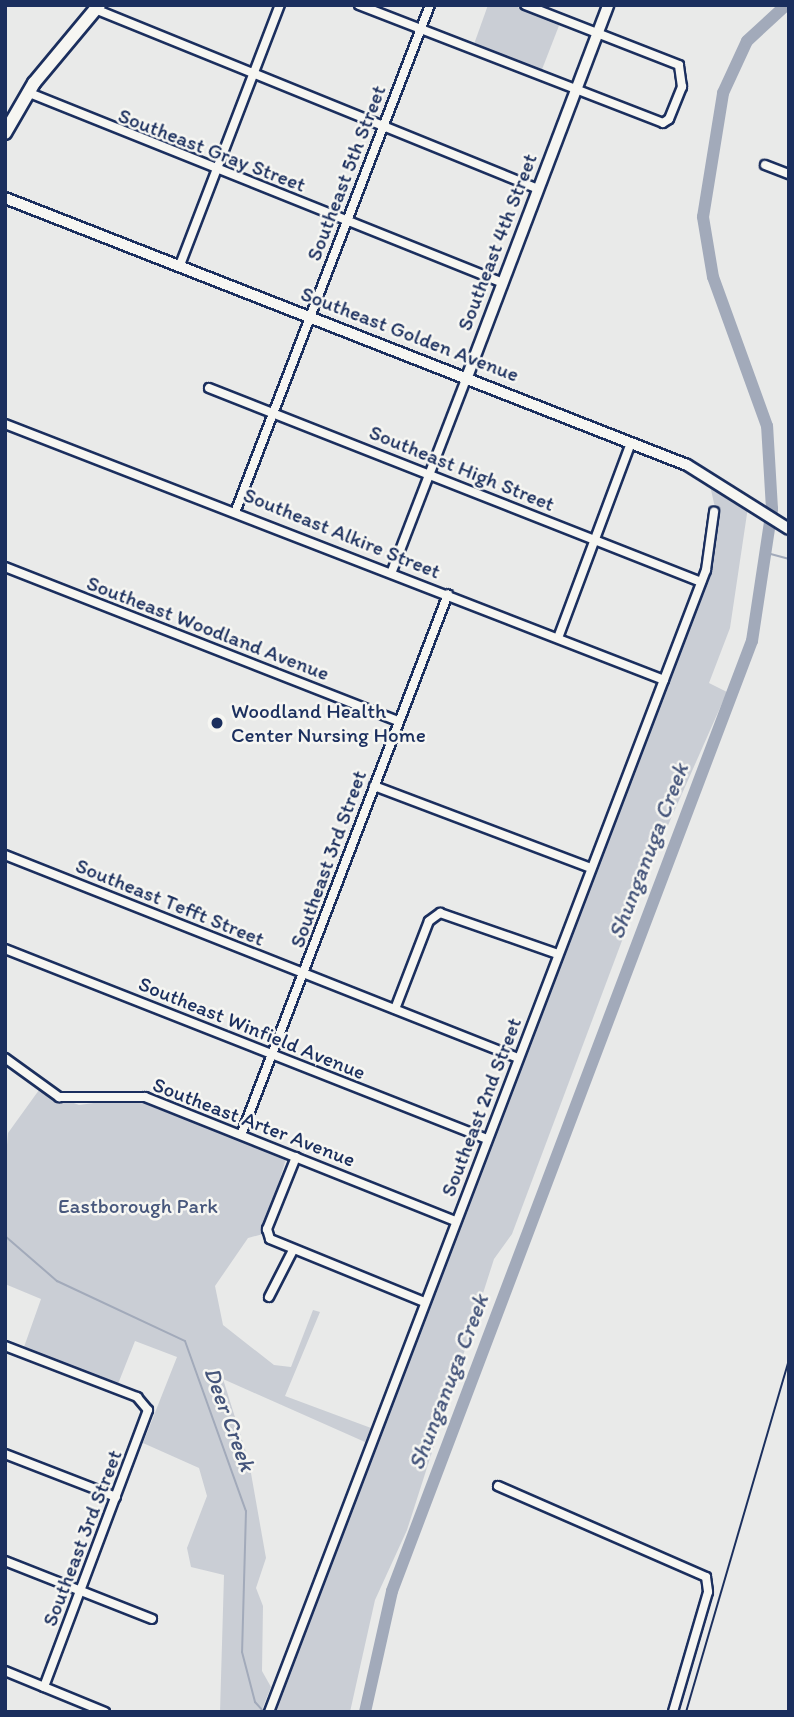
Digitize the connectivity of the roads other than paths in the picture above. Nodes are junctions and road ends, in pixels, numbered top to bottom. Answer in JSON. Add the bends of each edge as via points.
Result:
{"nodes":[{"id":1,"x":280,"y":5,"type":"edge"},
{"id":2,"x":359,"y":5,"type":"edge"},
{"id":3,"x":430,"y":5,"type":"edge"},
{"id":4,"x":525,"y":5,"type":"edge"},
{"id":5,"x":608,"y":5,"type":"edge"},
{"id":6,"x":97,"y":7,"type":"edge"},
{"id":7,"x":420,"y":30,"type":"junction"},
{"id":8,"x":597,"y":34,"type":"junction"},
{"id":9,"x":254,"y":75,"type":"junction"},
{"id":10,"x":576,"y":89,"type":"junction"},
{"id":11,"x":27,"y":92,"type":"junction"},
{"id":12,"x":383,"y":127,"type":"junction"},
{"id":13,"x":5,"y":133,"type":"edge"},
{"id":14,"x":765,"y":164,"type":"dead end"},
{"id":15,"x":216,"y":170,"type":"junction"},
{"id":16,"x":789,"y":174,"type":"edge"},
{"id":17,"x":538,"y":189,"type":"junction"},
{"id":18,"x":5,"y":198,"type":"edge"},
{"id":19,"x":347,"y":221,"type":"junction"},
{"id":20,"x":180,"y":265,"type":"junction"},
{"id":21,"x":503,"y":283,"type":"junction"},
{"id":22,"x":310,"y":316,"type":"junction"},
{"id":23,"x":467,"y":377,"type":"junction"},
{"id":24,"x":209,"y":388,"type":"dead end"},
{"id":25,"x":274,"y":412,"type":"junction"},
{"id":26,"x":5,"y":424,"type":"edge"},
{"id":27,"x":631,"y":443,"type":"junction"},
{"id":28,"x":429,"y":475,"type":"junction"},
{"id":29,"x":236,"y":510,"type":"junction"},
{"id":30,"x":714,"y":512,"type":"dead end"},
{"id":31,"x":789,"y":528,"type":"edge"},
{"id":32,"x":594,"y":540,"type":"junction"},
{"id":33,"x":5,"y":567,"type":"edge"},
{"id":34,"x":392,"y":571,"type":"junction"},
{"id":35,"x":701,"y":582,"type":"junction"},
{"id":36,"x":448,"y":594,"type":"junction"},
{"id":37,"x":558,"y":638,"type":"junction"},
{"id":38,"x":664,"y":680,"type":"junction"},
{"id":39,"x":398,"y":721,"type":"junction"},
{"id":40,"x":373,"y":786,"type":"junction"},
{"id":41,"x":5,"y":855,"type":"edge"},
{"id":42,"x":591,"y":868,"type":"junction"},
{"id":43,"x":5,"y":949,"type":"edge"},
{"id":44,"x":558,"y":954,"type":"junction"},
{"id":45,"x":305,"y":974,"type":"junction"},
{"id":46,"x":396,"y":1009,"type":"junction"},
{"id":47,"x":273,"y":1055,"type":"junction"},
{"id":48,"x":5,"y":1058,"type":"edge"},
{"id":49,"x":518,"y":1058,"type":"junction"},
{"id":50,"x":241,"y":1135,"type":"junction"},
{"id":51,"x":487,"y":1139,"type":"junction"},
{"id":52,"x":296,"y":1157,"type":"junction"},
{"id":53,"x":455,"y":1221,"type":"junction"},
{"id":54,"x":293,"y":1250,"type":"junction"},
{"id":55,"x":269,"y":1297,"type":"dead end"},
{"id":56,"x":424,"y":1302,"type":"junction"},
{"id":57,"x":5,"y":1346,"type":"edge"},
{"id":58,"x":5,"y":1454,"type":"edge"},
{"id":59,"x":498,"y":1486,"type":"dead end"},
{"id":60,"x":116,"y":1497,"type":"junction"},
{"id":61,"x":5,"y":1561,"type":"edge"},
{"id":62,"x":81,"y":1591,"type":"junction"},
{"id":63,"x":152,"y":1619,"type":"dead end"},
{"id":64,"x":5,"y":1671,"type":"edge"},
{"id":65,"x":44,"y":1687,"type":"junction"},
{"id":66,"x":105,"y":1712,"type":"edge"},
{"id":67,"x":269,"y":1712,"type":"edge"},
{"id":68,"x":673,"y":1712,"type":"edge"}],
"edges":[{"from":1,"to":9,"type":"street"},
{"from":2,"to":7,"type":"street"},
{"from":3,"to":7,"type":"street","name":"Southeast 5th Street"},
{"from":4,"to":8,"type":"street"},
{"from":5,"to":8,"type":"street","name":"Southeast 4th Street"},
{"from":6,"to":9,"type":"street"},
{"from":6,"to":11,"type":"main road"},
{"from":7,"to":10,"type":"street"},
{"from":7,"to":12,"type":"street","name":"Southeast 5th Street"},
{"from":8,"to":10,"type":"street","name":"Southeast 4th Street"},
{"from":8,"to":10,"type":"street","via":[[680,67],[680,96],[663,123]]},
{"from":9,"to":12,"type":"street"},
{"from":9,"to":15,"type":"street"},
{"from":10,"to":17,"type":"street","name":"Southeast 4th Street"},
{"from":11,"to":13,"type":"main road"},
{"from":11,"to":15,"type":"street","name":"Southeast Gray Street"},
{"from":12,"to":17,"type":"street"},
{"from":12,"to":19,"type":"street","name":"Southeast 5th Street"},
{"from":14,"to":16,"type":"street"},
{"from":15,"to":19,"type":"street","name":"Southeast Gray Street"},
{"from":15,"to":20,"type":"street"},
{"from":17,"to":21,"type":"street","name":"Southeast 4th Street"},
{"from":18,"to":20,"type":"street","name":"Southeast Golden Avenue"},
{"from":19,"to":21,"type":"street","name":"Southeast Gray Street"},
{"from":19,"to":22,"type":"street","name":"Southeast 5th Street"},
{"from":20,"to":22,"type":"street","name":"Southeast Golden Avenue"},
{"from":21,"to":23,"type":"street","name":"Southeast 4th Street"},
{"from":22,"to":23,"type":"street","name":"Southeast Golden Avenue"},
{"from":22,"to":25,"type":"street","name":"Southeast 5th Street"},
{"from":23,"to":27,"type":"street","name":"Southeast Golden Avenue"},
{"from":23,"to":28,"type":"street","name":"Southeast 4th Street"},
{"from":24,"to":25,"type":"street","name":"Southeast High Street"},
{"from":25,"to":28,"type":"street","name":"Southeast High Street"},
{"from":25,"to":29,"type":"street","name":"Southeast 5th Street"},
{"from":26,"to":29,"type":"street","name":"Southeast Alkire Street"},
{"from":27,"to":31,"type":"street","name":"Southeast Golden Avenue","via":[[719,482]]},
{"from":27,"to":32,"type":"street"},
{"from":28,"to":32,"type":"street","name":"Southeast High Street"},
{"from":28,"to":34,"type":"street","name":"Southeast 4th Street"},
{"from":29,"to":34,"type":"street","name":"Southeast Alkire Street"},
{"from":30,"to":35,"type":"street","name":"Southeast 2nd Street"},
{"from":32,"to":35,"type":"street","name":"Southeast High Street"},
{"from":32,"to":37,"type":"street"},
{"from":33,"to":39,"type":"street","name":"Southeast Woodland Avenue"},
{"from":34,"to":36,"type":"street","name":"Southeast Alkire Street"},
{"from":35,"to":38,"type":"street","name":"Southeast 2nd Street"},
{"from":36,"to":37,"type":"street","name":"Southeast Alkire Street"},
{"from":36,"to":39,"type":"street","name":"Southeast 3rd Street"},
{"from":37,"to":38,"type":"street","name":"Southeast Alkire Street"},
{"from":38,"to":42,"type":"street","name":"Southeast 2nd Street"},
{"from":39,"to":40,"type":"street","name":"Southeast 3rd Street"},
{"from":40,"to":42,"type":"street"},
{"from":40,"to":45,"type":"street","name":"Southeast 3rd Street"},
{"from":41,"to":45,"type":"street","name":"Southeast Tefft Street"},
{"from":42,"to":44,"type":"street","name":"Southeast 2nd Street"},
{"from":43,"to":47,"type":"street","name":"Southeast Winfield Avenue"},
{"from":44,"to":46,"type":"street","via":[[440,913],[429,921]]},
{"from":44,"to":49,"type":"street","name":"Southeast 2nd Street"},
{"from":45,"to":46,"type":"street","name":"Southeast Tefft Street"},
{"from":45,"to":47,"type":"street","name":"Southeast 3rd Street"},
{"from":46,"to":49,"type":"street","name":"Southeast Tefft Street"},
{"from":47,"to":50,"type":"street","name":"Southeast 3rd Street"},
{"from":47,"to":51,"type":"street","name":"Southeast Winfield Avenue"},
{"from":48,"to":50,"type":"street","name":"Southeast Arter Avenue","via":[[59,1097],[134,1095]]},
{"from":49,"to":51,"type":"street","name":"Southeast 2nd Street"},
{"from":50,"to":52,"type":"street","name":"Southeast Arter Avenue"},
{"from":51,"to":53,"type":"street","name":"Southeast 2nd Street"},
{"from":52,"to":53,"type":"street","name":"Southeast Arter Avenue"},
{"from":52,"to":54,"type":"street","via":[[268,1237]]},
{"from":53,"to":56,"type":"street","name":"Southeast 2nd Street"},
{"from":54,"to":55,"type":"street"},
{"from":54,"to":56,"type":"street"},
{"from":56,"to":67,"type":"street","name":"Southeast 2nd Street"},
{"from":57,"to":60,"type":"street","name":"Southeast 3rd Street","via":[[145,1402],[148,1418]]},
{"from":58,"to":60,"type":"street"},
{"from":59,"to":68,"type":"street","via":[[694,1567],[707,1580]]},
{"from":60,"to":62,"type":"street","name":"Southeast 3rd Street"},
{"from":61,"to":62,"type":"street"},
{"from":62,"to":63,"type":"street"},
{"from":62,"to":65,"type":"street","name":"Southeast 3rd Street"},
{"from":64,"to":65,"type":"street"},
{"from":65,"to":66,"type":"street"}]}
